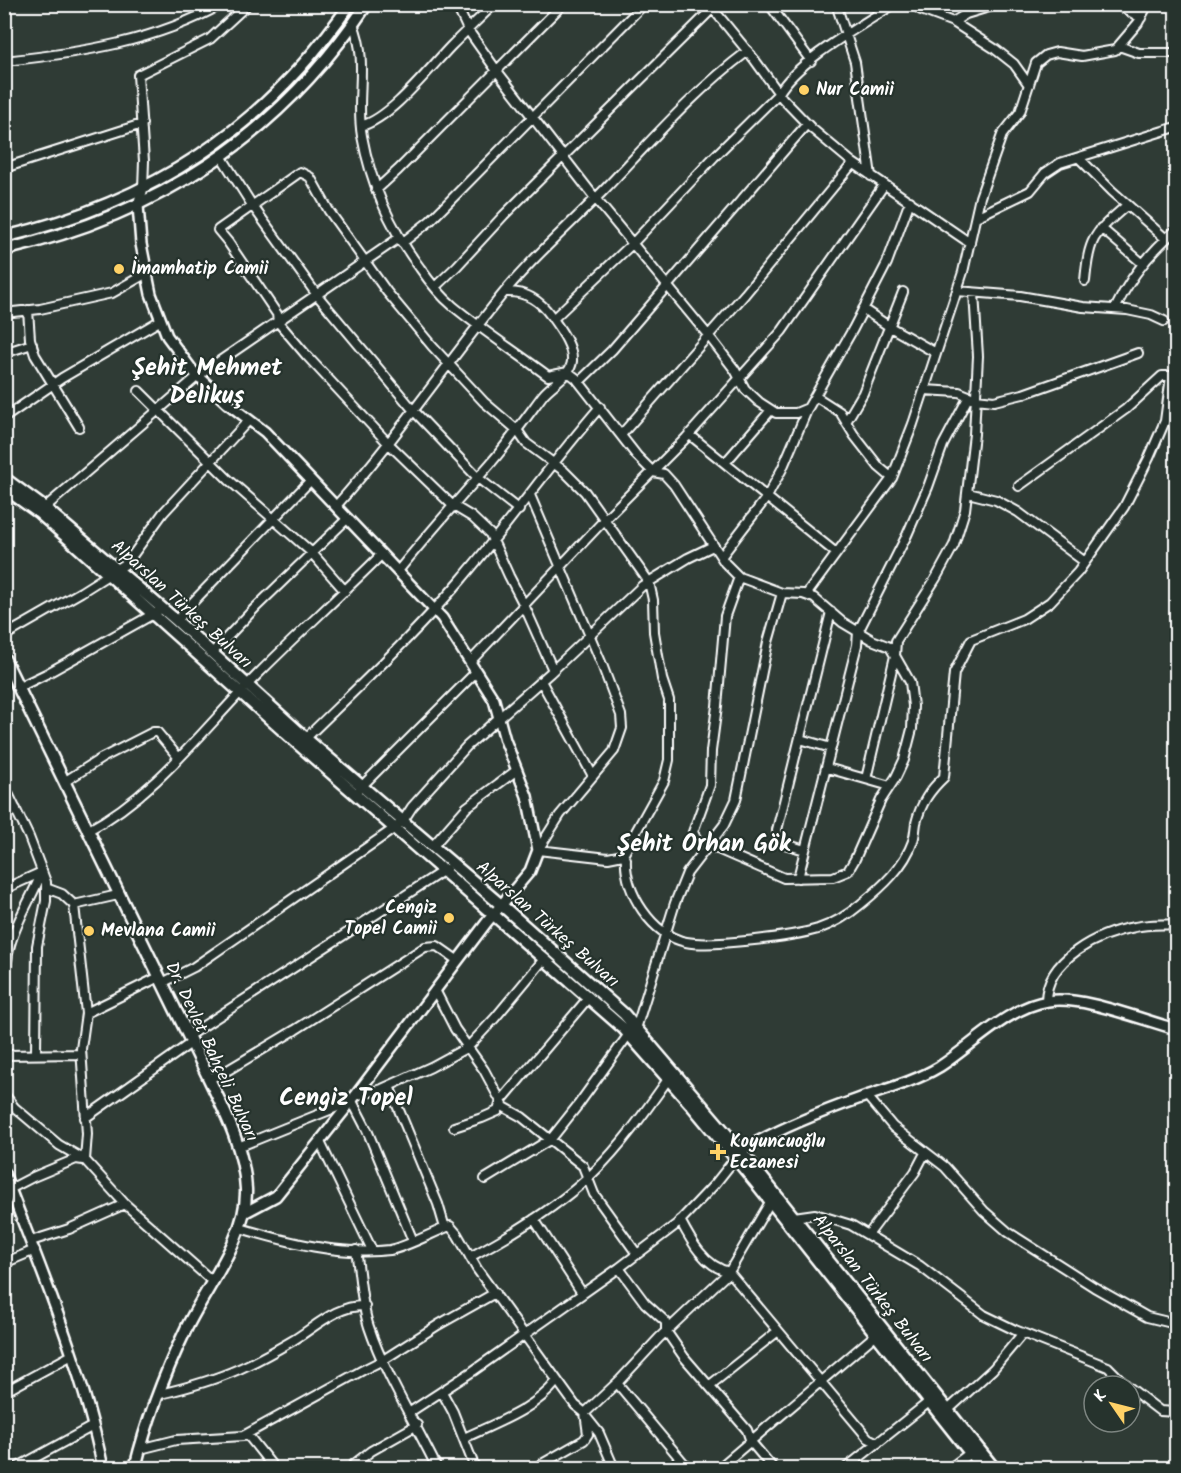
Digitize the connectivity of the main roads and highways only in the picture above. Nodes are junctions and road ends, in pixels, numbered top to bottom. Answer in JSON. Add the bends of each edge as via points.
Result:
{"nodes":[{"id":1,"x":350,"y":4,"type":"edge"},
{"id":2,"x":367,"y":4,"type":"edge"},
{"id":3,"x":4,"y":237,"type":"edge"},
{"id":4,"x":4,"y":250,"type":"edge"},
{"id":5,"x":4,"y":478,"type":"edge"},
{"id":6,"x":4,"y":488,"type":"edge"},
{"id":7,"x":42,"y":510,"type":"junction"},
{"id":8,"x":157,"y":612,"type":"junction"},
{"id":9,"x":4,"y":658,"type":"edge"},
{"id":10,"x":244,"y":689,"type":"junction"},
{"id":11,"x":399,"y":825,"type":"junction"},
{"id":12,"x":448,"y":867,"type":"junction"},
{"id":13,"x":497,"y":909,"type":"junction"},
{"id":14,"x":632,"y":1031,"type":"junction"},
{"id":15,"x":773,"y":1197,"type":"junction"},
{"id":16,"x":880,"y":1332,"type":"junction"},
{"id":17,"x":933,"y":1399,"type":"junction"},
{"id":18,"x":974,"y":1450,"type":"junction"},
{"id":19,"x":135,"y":1468,"type":"edge"},
{"id":20,"x":982,"y":1468,"type":"edge"},
{"id":21,"x":994,"y":1468,"type":"edge"}],
"edges":[{"from":1,"to":3,"type":"main road","via":[[281,90],[255,114],[178,169],[69,220]]},
{"from":2,"to":4,"type":"main road","via":[[293,96],[221,156],[138,205],[77,230]]},
{"from":5,"to":7,"type":"main road","name":"Alparslan Türkeş Bulvarı"},
{"from":6,"to":7,"type":"main road","name":"Alparslan Türkeş Bulvarı"},
{"from":7,"to":8,"type":"main road","name":"Alparslan Türkeş Bulvarı"},
{"from":8,"to":10,"type":"main road","name":"Alparslan Türkeş Bulvarı"},
{"from":8,"to":10,"type":"main road","name":"Alparslan Türkeş Bulvarı","via":[[177,621]]},
{"from":9,"to":19,"type":"main road","name":"Dr. Devlet Bahçeli Bulvarı","via":[[208,1079],[244,1170],[246,1191],[240,1228],[182,1336]]},
{"from":10,"to":11,"type":"main road","name":"Alparslan Türkeş Bulvarı"},
{"from":11,"to":12,"type":"main road","name":"Alparslan Türkeş Bulvarı"},
{"from":11,"to":12,"type":"main road","name":"Alparslan Türkeş Bulvarı","via":[[432,847]]},
{"from":12,"to":13,"type":"main road","name":"Alparslan Türkeş Bulvarı"},
{"from":13,"to":14,"type":"main road","name":"Alparslan Türkeş Bulvarı","via":[[544,959]]},
{"from":13,"to":14,"type":"main road","name":"Alparslan Türkeş Bulvarı","via":[[624,1014]]},
{"from":14,"to":15,"type":"main road","name":"Alparslan Türkeş Bulvarı"},
{"from":15,"to":16,"type":"main road","name":"Alparslan Türkeş Bulvarı"},
{"from":15,"to":16,"type":"main road","name":"Alparslan Türkeş Bulvarı","via":[[794,1217]]},
{"from":16,"to":17,"type":"main road","name":"Alparslan Türkeş Bulvarı"},
{"from":17,"to":18,"type":"main road","name":"Alparslan Türkeş Bulvarı"},
{"from":17,"to":18,"type":"main road","name":"Alparslan Türkeş Bulvarı","via":[[948,1410]]},
{"from":18,"to":20,"type":"main road","name":"Alparslan Türkeş Bulvarı"},
{"from":18,"to":21,"type":"main road","name":"Alparslan Türkeş Bulvarı"}]}
